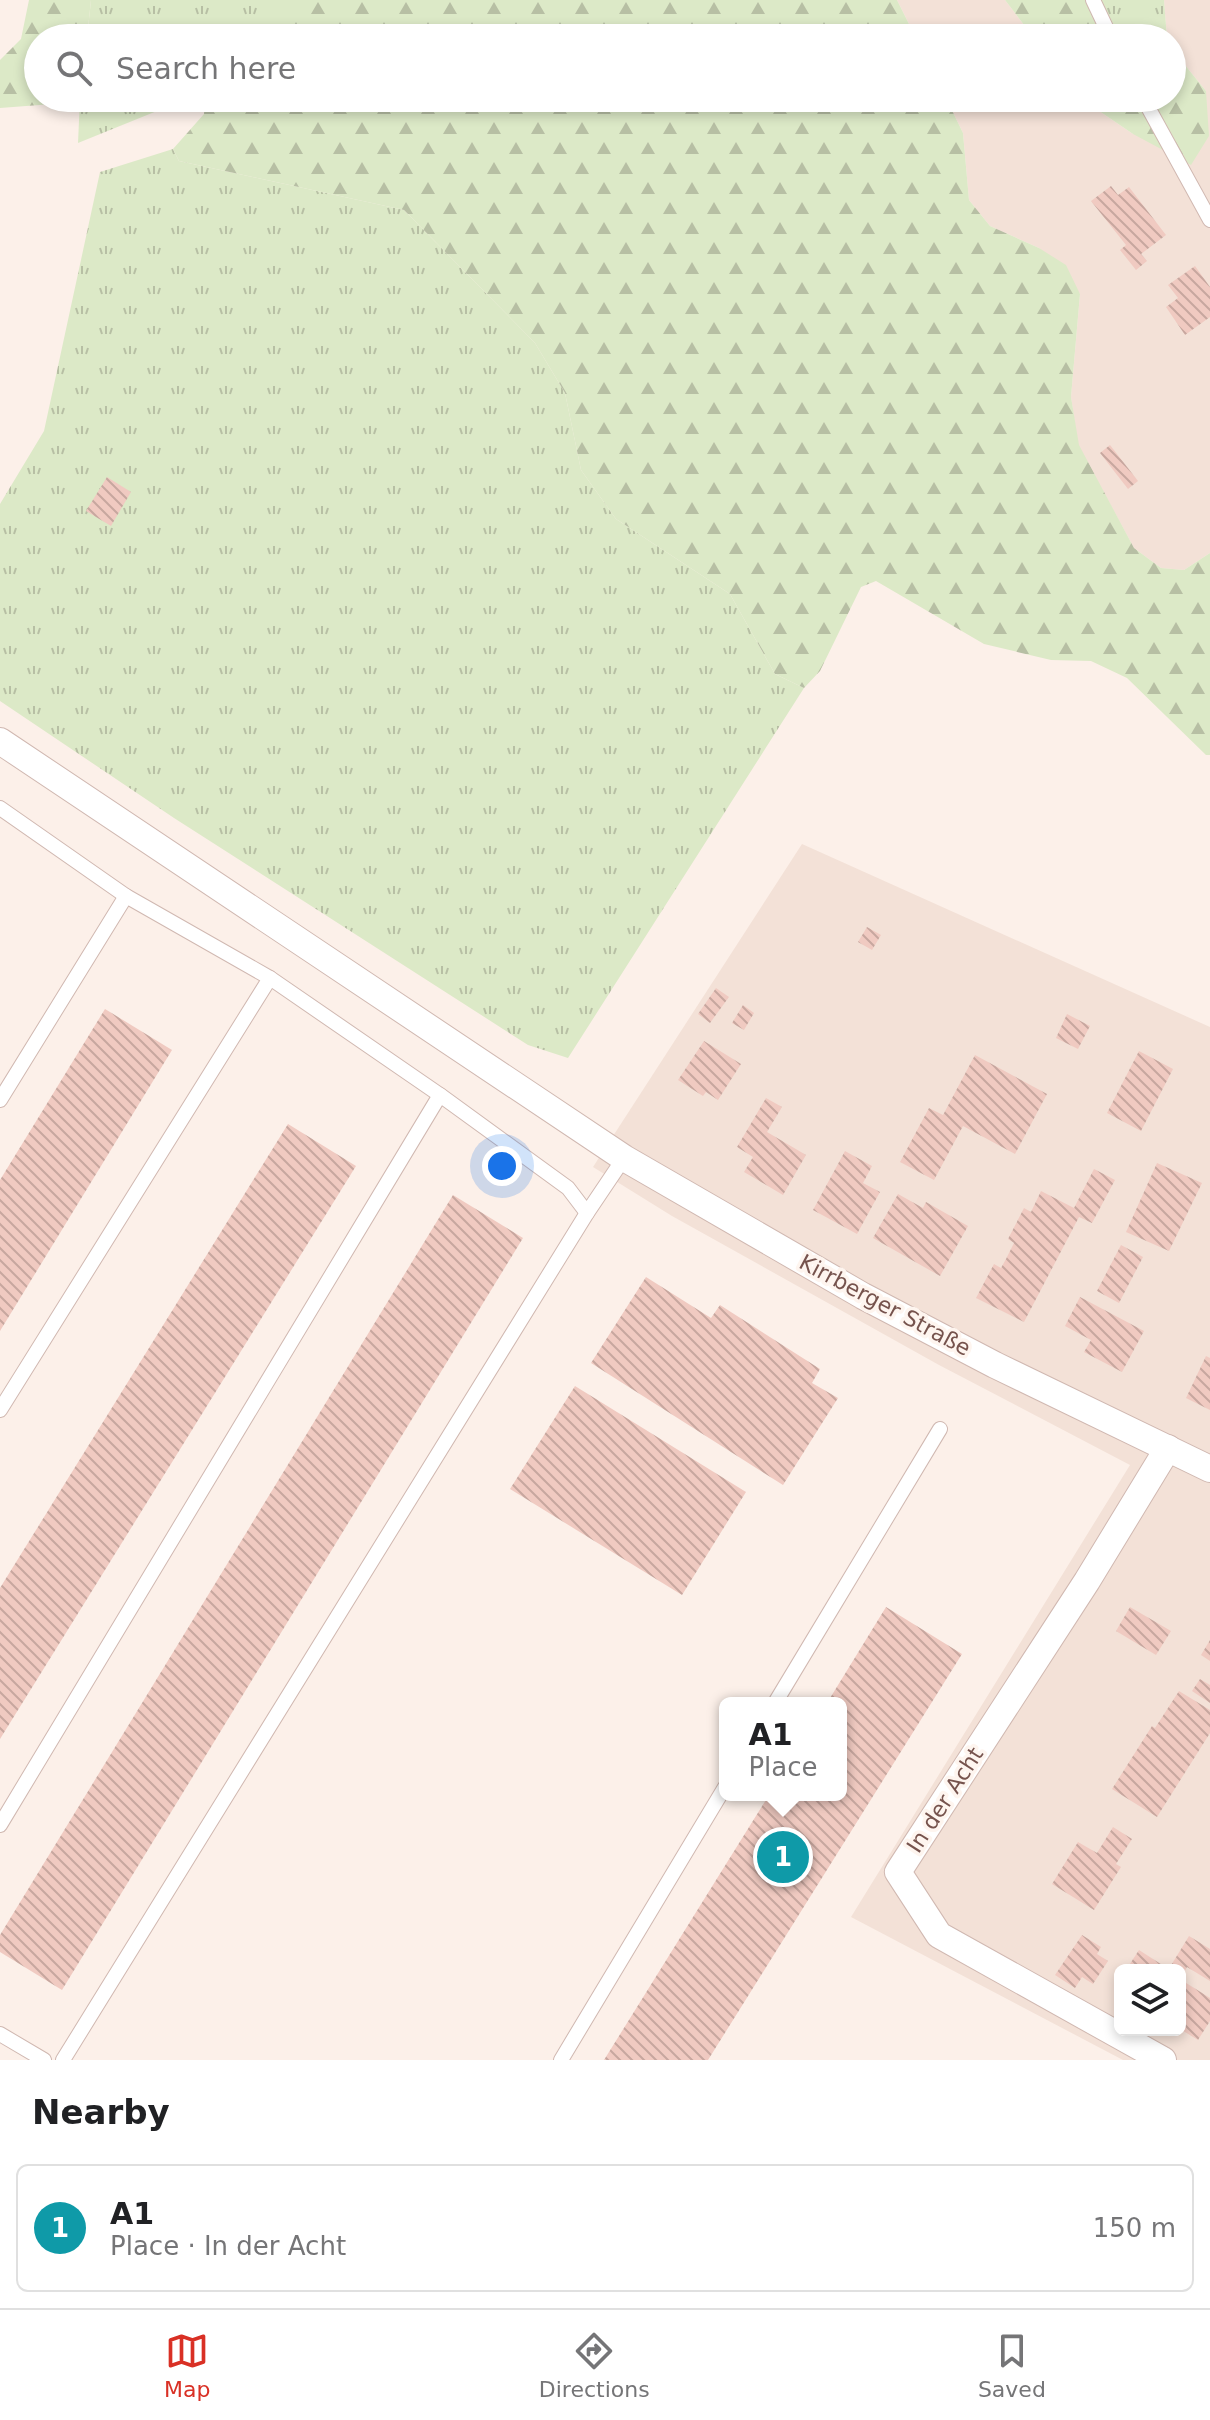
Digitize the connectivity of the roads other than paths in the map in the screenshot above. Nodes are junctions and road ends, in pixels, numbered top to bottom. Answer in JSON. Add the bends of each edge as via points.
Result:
{"nodes":[{"id":1,"x":1093,"y":0,"type":"edge"},
{"id":2,"x":1104,"y":24,"type":"edge"},
{"id":3,"x":1151,"y":112,"type":"edge"},
{"id":4,"x":1210,"y":220,"type":"edge"},
{"id":5,"x":0,"y":741,"type":"edge"},
{"id":6,"x":0,"y":808,"type":"edge"},
{"id":7,"x":126,"y":896,"type":"junction"},
{"id":8,"x":270,"y":978,"type":"junction"},
{"id":9,"x":440,"y":1095,"type":"junction"},
{"id":10,"x":0,"y":1100,"type":"edge"},
{"id":11,"x":624,"y":1158,"type":"junction"},
{"id":12,"x":587,"y":1213,"type":"junction"},
{"id":13,"x":0,"y":1410,"type":"edge"},
{"id":14,"x":940,"y":1429,"type":"dead end"},
{"id":15,"x":1168,"y":1448,"type":"junction"},
{"id":16,"x":1210,"y":1469,"type":"edge"},
{"id":17,"x":779,"y":1697,"type":"edge"},
{"id":18,"x":719,"y":1797,"type":"edge"},
{"id":19,"x":0,"y":1825,"type":"edge"},
{"id":20,"x":0,"y":2034,"type":"edge"},
{"id":21,"x":24,"y":2055,"type":"edge"},
{"id":22,"x":44,"y":2060,"type":"edge"},
{"id":23,"x":63,"y":2060,"type":"edge"},
{"id":24,"x":561,"y":2060,"type":"edge"},
{"id":25,"x":1163,"y":2060,"type":"edge"}],
"edges":[{"from":1,"to":2,"type":"lane"},
{"from":3,"to":4,"type":"lane"},
{"from":5,"to":11,"type":"street","name":"Kirrberger Straße"},
{"from":6,"to":7,"type":"lane"},
{"from":7,"to":8,"type":"lane"},
{"from":7,"to":10,"type":"lane"},
{"from":8,"to":9,"type":"lane"},
{"from":8,"to":13,"type":"lane"},
{"from":9,"to":12,"type":"lane","via":[[568,1188]]},
{"from":9,"to":19,"type":"lane"},
{"from":11,"to":12,"type":"lane"},
{"from":11,"to":15,"type":"street","name":"Kirrberger Straße","via":[[863,1296]]},
{"from":12,"to":23,"type":"lane"},
{"from":14,"to":17,"type":"lane"},
{"from":15,"to":16,"type":"street","name":"Kirrberger Straße"},
{"from":15,"to":25,"type":"street","name":"In der Acht","via":[[898,1872],[939,1935]]},
{"from":18,"to":24,"type":"lane"},
{"from":20,"to":21,"type":"lane"},
{"from":21,"to":22,"type":"lane"}]}
